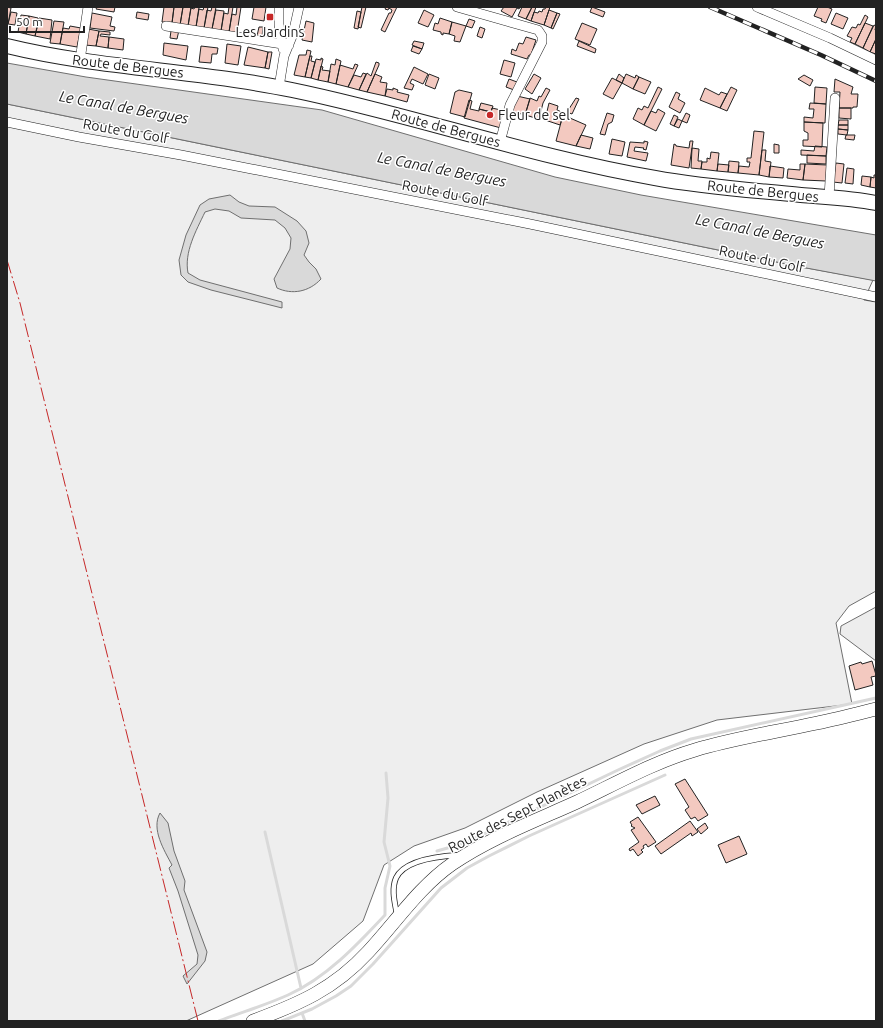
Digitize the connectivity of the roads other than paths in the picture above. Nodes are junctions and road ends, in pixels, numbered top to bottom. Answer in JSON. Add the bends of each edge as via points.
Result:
{"nodes":[{"id":1,"x":88,"y":7,"type":"edge"},
{"id":2,"x":278,"y":7,"type":"edge"},
{"id":3,"x":299,"y":7,"type":"edge"},
{"id":4,"x":457,"y":7,"type":"edge"},
{"id":5,"x":757,"y":7,"type":"edge"},
{"id":6,"x":166,"y":26,"type":"dead end"},
{"id":7,"x":285,"y":44,"type":"junction"},
{"id":8,"x":7,"y":46,"type":"edge"},
{"id":9,"x":80,"y":60,"type":"junction"},
{"id":10,"x":876,"y":60,"type":"edge"},
{"id":11,"x":279,"y":88,"type":"junction"},
{"id":12,"x":835,"y":98,"type":"dead end"},
{"id":13,"x":7,"y":122,"type":"edge"},
{"id":14,"x":500,"y":142,"type":"junction"},
{"id":15,"x":829,"y":197,"type":"junction"},
{"id":16,"x":845,"y":199,"type":"junction"},
{"id":17,"x":876,"y":203,"type":"edge"},
{"id":18,"x":876,"y":208,"type":"edge"},
{"id":19,"x":876,"y":297,"type":"edge"},
{"id":20,"x":876,"y":709,"type":"edge"},
{"id":21,"x":876,"y":714,"type":"edge"},
{"id":22,"x":818,"y":723,"type":"junction"},
{"id":23,"x":467,"y":855,"type":"junction"},
{"id":24,"x":398,"y":918,"type":"junction"},
{"id":25,"x":253,"y":1021,"type":"edge"}],
"edges":[{"from":1,"to":9,"type":"street"},
{"from":2,"to":7,"type":"street","via":[[279,24]]},
{"from":3,"to":7,"type":"street","via":[[293,34]]},
{"from":4,"to":14,"type":"street","via":[[538,30],[543,38],[508,110]]},
{"from":5,"to":10,"type":"street"},
{"from":6,"to":7,"type":"street"},
{"from":7,"to":11,"type":"street"},
{"from":8,"to":9,"type":"main road","name":"Route de Bergues"},
{"from":9,"to":11,"type":"main road","name":"Route de Bergues"},
{"from":11,"to":14,"type":"main road","name":"Route de Bergues"},
{"from":12,"to":15,"type":"street"},
{"from":13,"to":19,"type":"street","name":"Route du Golf","via":[[530,224]]},
{"from":14,"to":15,"type":"main road","name":"Route de Bergues","via":[[600,168],[658,179]]},
{"from":15,"to":16,"type":"main road","name":"Route de Bergues"},
{"from":16,"to":17,"type":"main road","name":"Route de Bergues"},
{"from":16,"to":18,"type":"main road","name":"Route de Bergues"},
{"from":20,"to":22,"type":"main road","name":"Route des Sept Planètes"},
{"from":21,"to":22,"type":"main road","name":"Route des Sept Planètes"},
{"from":22,"to":23,"type":"main road","name":"Route des Sept Planètes","via":[[717,744],[683,754],[622,780]]},
{"from":23,"to":24,"type":"main road","name":"Route des Sept Planètes","via":[[437,876]]},
{"from":23,"to":24,"type":"lane","via":[[427,859],[399,874],[393,892]]},
{"from":24,"to":25,"type":"main road","name":"Route des Sept Planètes","via":[[362,959],[328,987],[302,1001]]}]}
